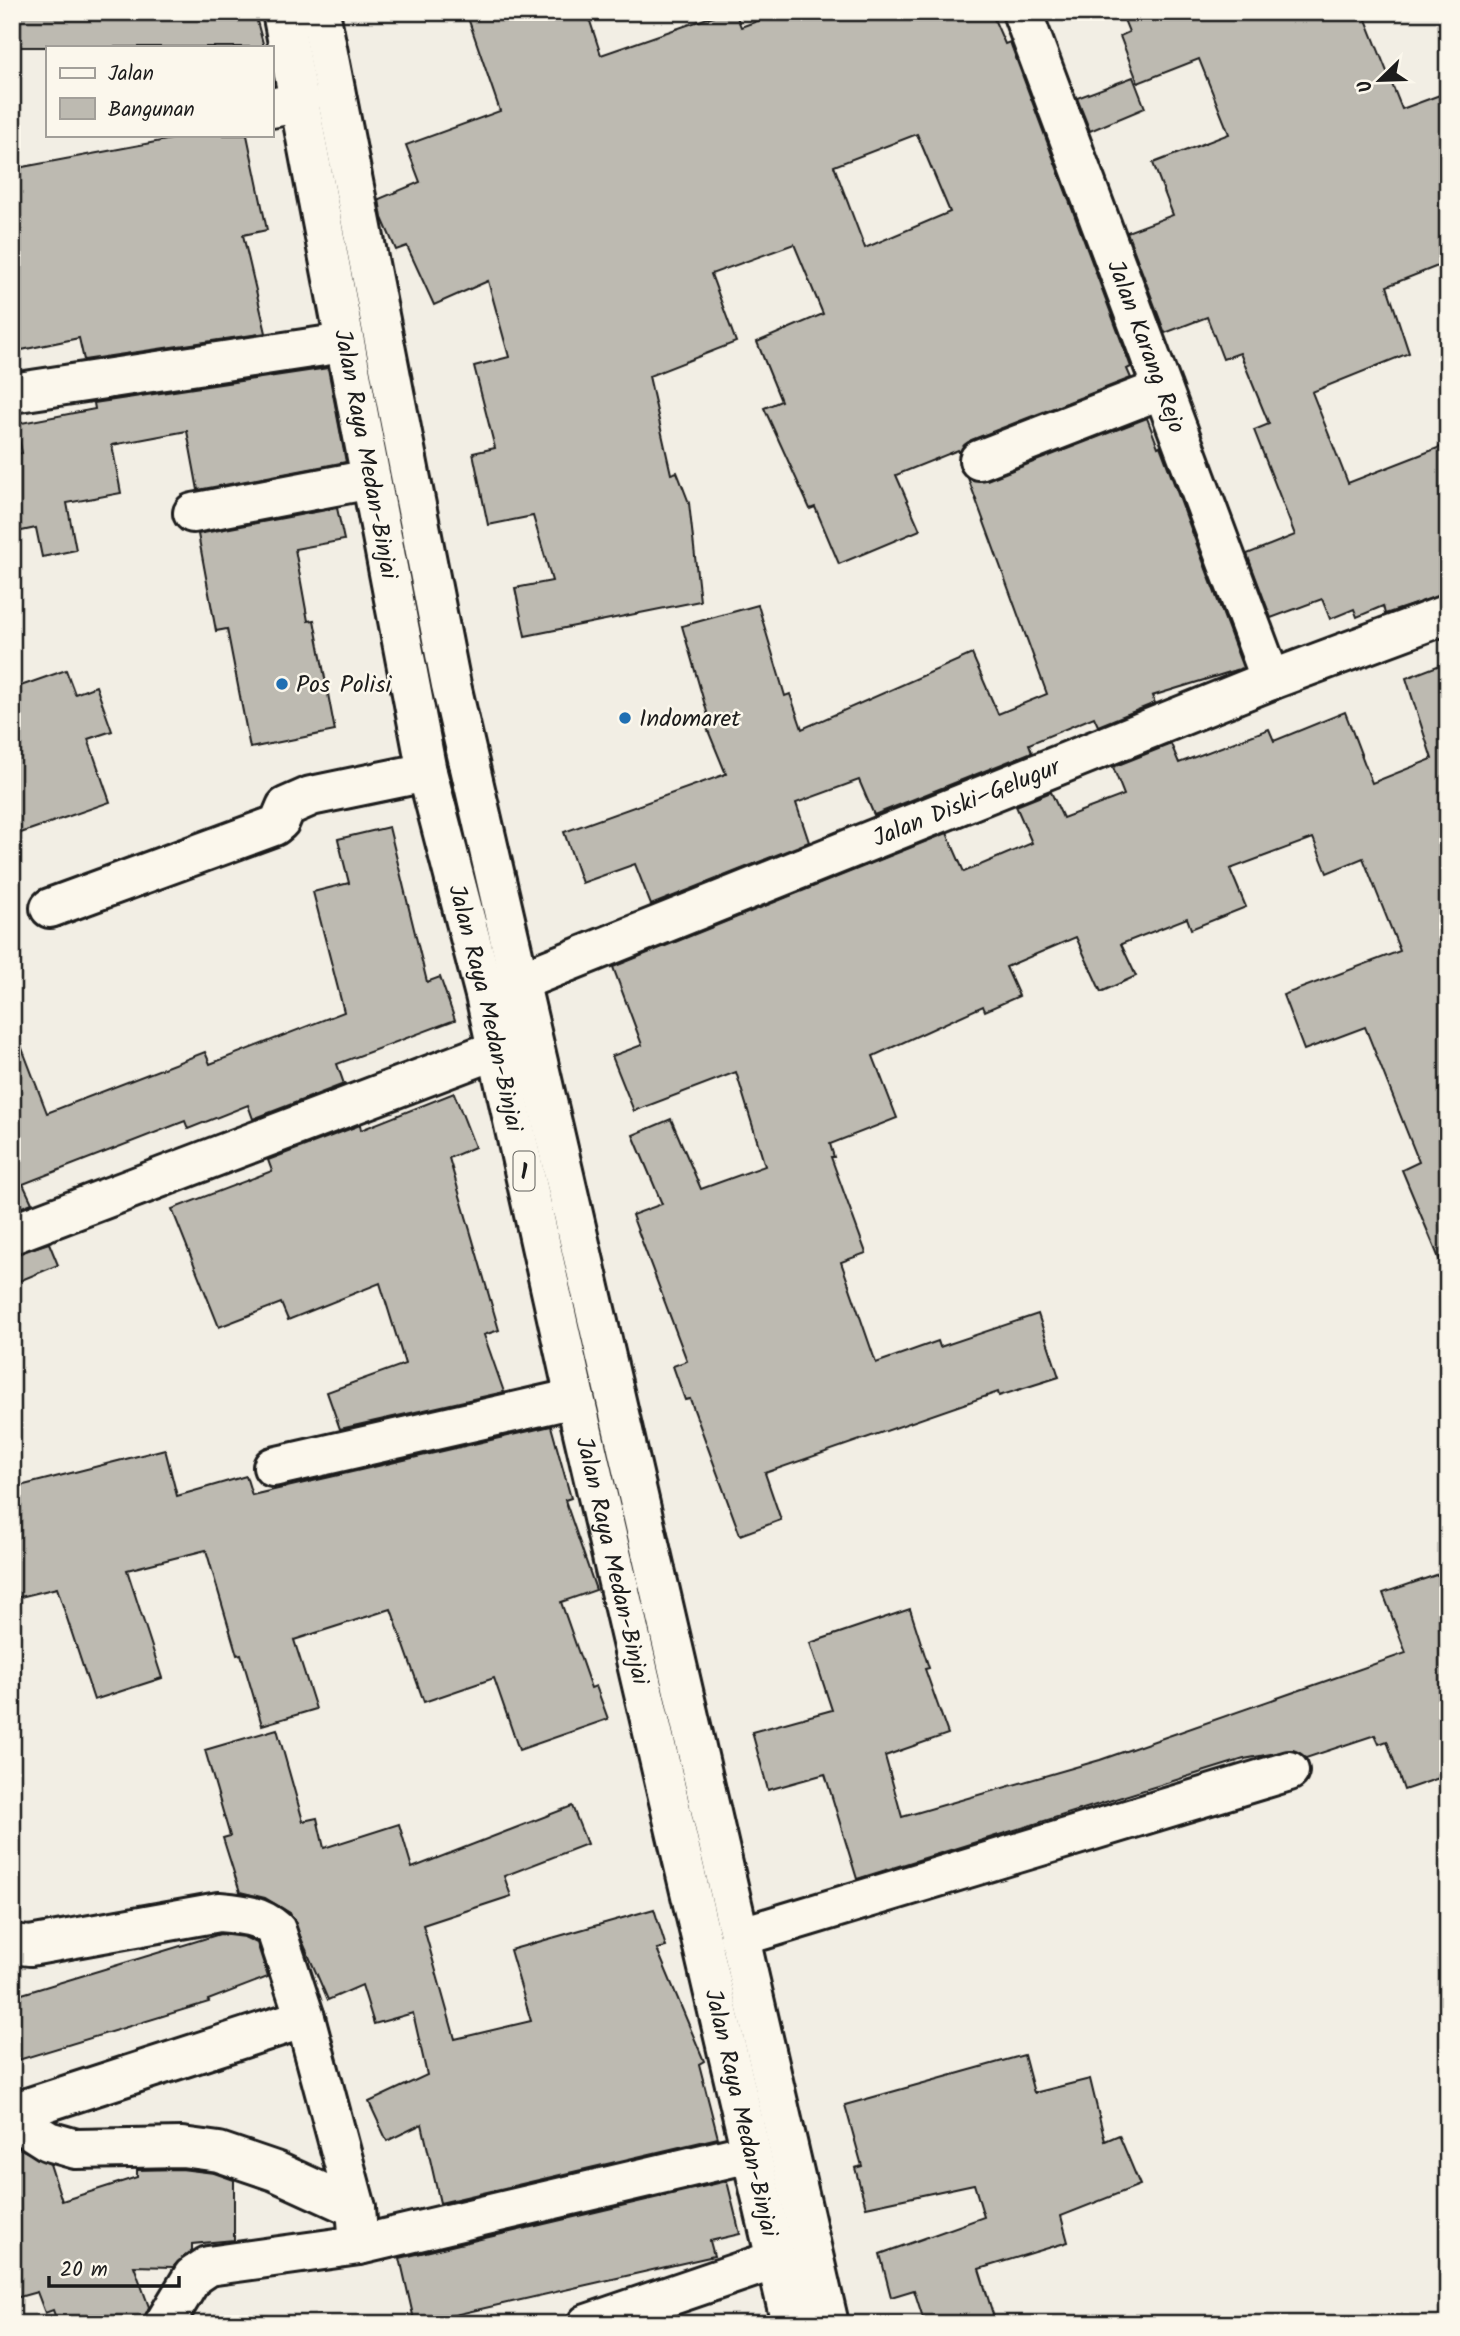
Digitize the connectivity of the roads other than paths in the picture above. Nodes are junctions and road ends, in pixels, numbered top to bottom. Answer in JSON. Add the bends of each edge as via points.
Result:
{"nodes":[{"id":1,"x":282,"y":12,"type":"edge"},
{"id":2,"x":320,"y":12,"type":"edge"},
{"id":3,"x":1022,"y":12,"type":"edge"},
{"id":4,"x":286,"y":105,"type":"edge"},
{"id":5,"x":344,"y":343,"type":"junction"},
{"id":6,"x":1163,"y":389,"type":"junction"},
{"id":7,"x":12,"y":393,"type":"edge"},
{"id":8,"x":979,"y":460,"type":"dead end"},
{"id":9,"x":371,"y":479,"type":"junction"},
{"id":10,"x":193,"y":513,"type":"dead end"},
{"id":11,"x":1448,"y":614,"type":"edge"},
{"id":12,"x":1271,"y":680,"type":"junction"},
{"id":13,"x":426,"y":772,"type":"junction"},
{"id":14,"x":50,"y":908,"type":"dead end"},
{"id":15,"x":520,"y":981,"type":"junction"},
{"id":16,"x":485,"y":995,"type":"junction"},
{"id":17,"x":514,"y":1046,"type":"junction"},
{"id":18,"x":12,"y":1234,"type":"edge"},
{"id":19,"x":575,"y":1398,"type":"junction"},
{"id":20,"x":273,"y":1467,"type":"dead end"},
{"id":21,"x":1289,"y":1771,"type":"dead end"},
{"id":22,"x":739,"y":1937,"type":"junction"},
{"id":23,"x":12,"y":1944,"type":"edge"},
{"id":24,"x":305,"y":2018,"type":"junction"},
{"id":25,"x":12,"y":2115,"type":"edge"},
{"id":26,"x":750,"y":2153,"type":"junction"},
{"id":27,"x":357,"y":2227,"type":"junction"},
{"id":28,"x":775,"y":2260,"type":"junction"},
{"id":29,"x":164,"y":2324,"type":"edge"},
{"id":30,"x":587,"y":2324,"type":"edge"},
{"id":31,"x":791,"y":2324,"type":"edge"},
{"id":32,"x":829,"y":2324,"type":"edge"}],
"edges":[{"from":1,"to":4,"type":"main road","name":"Jalan Raya Medan-Binjai","number":"1"},
{"from":2,"to":15,"type":"main road","name":"Jalan Raya Medan-Binjai","number":"1","via":[[451,685]]},
{"from":3,"to":6,"type":"main road","name":"Jalan Karang Rejo"},
{"from":4,"to":5,"type":"main road","name":"Jalan Raya Medan-Binjai","number":"1"},
{"from":5,"to":7,"type":"main road"},
{"from":5,"to":9,"type":"main road","name":"Jalan Raya Medan-Binjai","number":"1"},
{"from":6,"to":8,"type":"main road"},
{"from":6,"to":12,"type":"main road","name":"Jalan Karang Rejo"},
{"from":9,"to":10,"type":"main road"},
{"from":9,"to":13,"type":"main road","name":"Jalan Raya Medan-Binjai","number":"1"},
{"from":11,"to":12,"type":"main road","name":"Jalan Diski–Gelugur"},
{"from":12,"to":15,"type":"main road","name":"Jalan Diski–Gelugur"},
{"from":13,"to":14,"type":"main road","via":[[311,796],[286,807],[274,826]]},
{"from":13,"to":16,"type":"main road","name":"Jalan Raya Medan-Binjai","number":"1"},
{"from":15,"to":16,"type":"main road","name":"Jalan Diski–Gelugur"},
{"from":15,"to":17,"type":"main road","name":"Jalan Raya Medan-Binjai","number":"1"},
{"from":16,"to":17,"type":"main road","name":"Jalan Raya Medan-Binjai","number":"1"},
{"from":17,"to":18,"type":"main road"},
{"from":17,"to":19,"type":"main road","name":"Jalan Raya Medan-Binjai","number":"1"},
{"from":17,"to":22,"type":"main road","name":"Jalan Raya Medan-Binjai","number":"1"},
{"from":19,"to":20,"type":"main road"},
{"from":19,"to":26,"type":"main road","name":"Jalan Raya Medan-Binjai","number":"1"},
{"from":21,"to":22,"type":"main road"},
{"from":22,"to":32,"type":"main road","name":"Jalan Raya Medan-Binjai","number":"1"},
{"from":23,"to":24,"type":"main road","via":[[30,1946],[189,1915],[247,1914],[276,1930]]},
{"from":24,"to":25,"type":"main road"},
{"from":24,"to":27,"type":"main road"},
{"from":25,"to":27,"type":"main road","via":[[48,2141],[76,2149],[181,2147],[219,2152],[275,2171]]},
{"from":26,"to":27,"type":"main road"},
{"from":26,"to":28,"type":"main road","name":"Jalan Raya Medan-Binjai","number":"1"},
{"from":27,"to":29,"type":"main road","via":[[208,2266],[193,2276]]},
{"from":28,"to":30,"type":"main road"},
{"from":28,"to":31,"type":"main road","name":"Jalan Raya Medan-Binjai","number":"1"}]}
